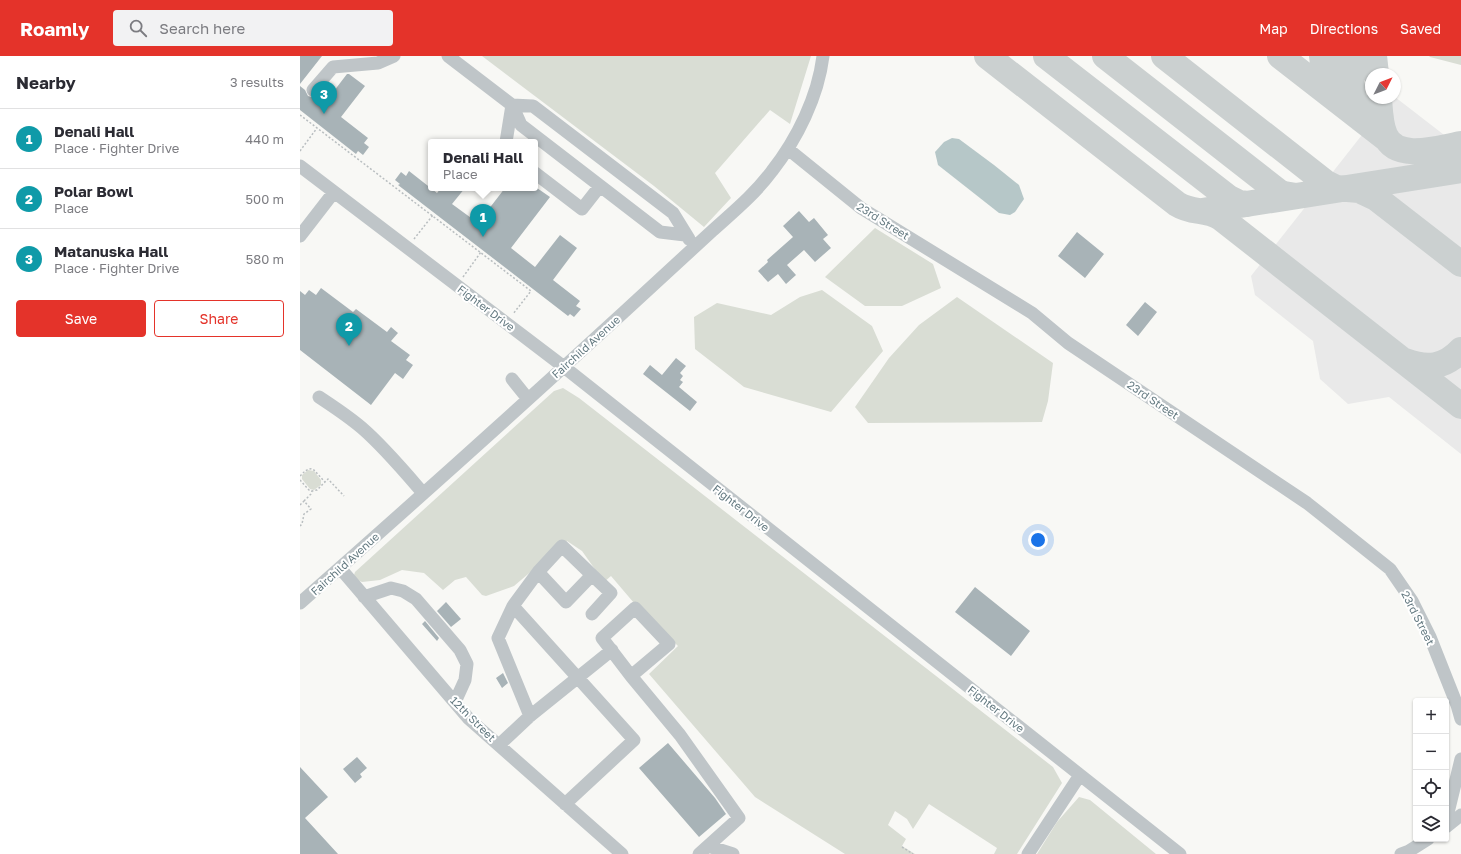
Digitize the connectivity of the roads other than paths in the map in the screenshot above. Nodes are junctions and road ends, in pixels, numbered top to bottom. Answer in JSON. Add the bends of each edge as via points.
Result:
{"nodes":[{"id":1,"x":382,"y":56,"type":"edge"},
{"id":2,"x":393,"y":56,"type":"edge"},
{"id":3,"x":448,"y":56,"type":"edge"},
{"id":4,"x":823,"y":56,"type":"edge"},
{"id":5,"x":313,"y":90,"type":"dead end"},
{"id":6,"x":512,"y":105,"type":"junction"},
{"id":7,"x":506,"y":139,"type":"edge"},
{"id":8,"x":788,"y":149,"type":"junction"},
{"id":9,"x":605,"y":162,"type":"junction"},
{"id":10,"x":300,"y":166,"type":"edge"},
{"id":11,"x":538,"y":175,"type":"edge"},
{"id":12,"x":596,"y":183,"type":"junction"},
{"id":13,"x":334,"y":192,"type":"junction"},
{"id":14,"x":685,"y":235,"type":"junction"},
{"id":15,"x":300,"y":236,"type":"edge"},
{"id":16,"x":695,"y":246,"type":"junction"},
{"id":17,"x":564,"y":367,"type":"junction"},
{"id":18,"x":512,"y":379,"type":"dead end"},
{"id":19,"x":319,"y":397,"type":"dead end"},
{"id":20,"x":528,"y":399,"type":"junction"},
{"id":21,"x":423,"y":493,"type":"junction"},
{"id":22,"x":340,"y":568,"type":"junction"},
{"id":23,"x":538,"y":572,"type":"junction"},
{"id":24,"x":592,"y":575,"type":"junction"},
{"id":25,"x":364,"y":597,"type":"junction"},
{"id":26,"x":300,"y":603,"type":"edge"},
{"id":27,"x":513,"y":606,"type":"junction"},
{"id":28,"x":592,"y":614,"type":"dead end"},
{"id":29,"x":612,"y":650,"type":"junction"},
{"id":30,"x":632,"y":676,"type":"junction"},
{"id":31,"x":578,"y":677,"type":"junction"},
{"id":32,"x":455,"y":702,"type":"junction"},
{"id":33,"x":1459,"y":705,"type":"edge"},
{"id":34,"x":530,"y":716,"type":"junction"},
{"id":35,"x":1461,"y":719,"type":"edge"},
{"id":36,"x":499,"y":745,"type":"junction"},
{"id":37,"x":1461,"y":759,"type":"edge"},
{"id":38,"x":1080,"y":775,"type":"junction"},
{"id":39,"x":565,"y":804,"type":"junction"},
{"id":40,"x":1449,"y":809,"type":"edge"},
{"id":41,"x":1461,"y":815,"type":"edge"},
{"id":42,"x":1449,"y":825,"type":"edge"},
{"id":43,"x":1423,"y":842,"type":"edge"},
{"id":44,"x":704,"y":850,"type":"edge"},
{"id":45,"x":622,"y":854,"type":"edge"},
{"id":46,"x":733,"y":854,"type":"edge"},
{"id":47,"x":1028,"y":854,"type":"edge"},
{"id":48,"x":1180,"y":854,"type":"edge"},
{"id":49,"x":1401,"y":854,"type":"edge"}],
"edges":[{"from":1,"to":2,"type":"street"},
{"from":2,"to":5,"type":"street","via":[[378,63],[333,67]]},
{"from":3,"to":6,"type":"street"},
{"from":4,"to":8,"type":"street","name":"Fairchild Avenue","via":[[810,103]]},
{"from":6,"to":7,"type":"street"},
{"from":6,"to":9,"type":"street","via":[[533,106]]},
{"from":6,"to":12,"type":"street","via":[[521,125]]},
{"from":8,"to":16,"type":"street","name":"Fairchild Avenue","via":[[744,202]]},
{"from":8,"to":33,"type":"street","name":"23rd Street","via":[[861,208],[1032,313],[1068,343],[1307,503],[1390,569],[1412,601]]},
{"from":9,"to":12,"type":"street"},
{"from":9,"to":14,"type":"street","via":[[673,213]]},
{"from":10,"to":13,"type":"street","name":"Fighter Drive"},
{"from":11,"to":12,"type":"street","via":[[582,209]]},
{"from":12,"to":14,"type":"street","via":[[660,232]]},
{"from":13,"to":15,"type":"street"},
{"from":13,"to":17,"type":"street","name":"Fighter Drive"},
{"from":14,"to":16,"type":"street"},
{"from":16,"to":17,"type":"street","name":"Fairchild Avenue"},
{"from":17,"to":20,"type":"street","name":"Fairchild Avenue"},
{"from":17,"to":38,"type":"street","name":"Fighter Drive"},
{"from":18,"to":20,"type":"street"},
{"from":19,"to":21,"type":"street","via":[[363,429]]},
{"from":20,"to":21,"type":"street","name":"Fairchild Avenue"},
{"from":21,"to":22,"type":"street","name":"Fairchild Avenue"},
{"from":22,"to":25,"type":"street","name":"12th Street"},
{"from":22,"to":26,"type":"street","name":"Fairchild Avenue"},
{"from":23,"to":24,"type":"street","via":[[562,546]]},
{"from":23,"to":24,"type":"street","via":[[566,602]]},
{"from":23,"to":27,"type":"street"},
{"from":24,"to":28,"type":"street","via":[[611,594]]},
{"from":25,"to":32,"type":"street","name":"12th Street"},
{"from":25,"to":32,"type":"street","via":[[391,588],[403,591],[416,599],[460,650],[467,664],[465,680]]},
{"from":27,"to":31,"type":"street"},
{"from":27,"to":34,"type":"street","via":[[498,638]]},
{"from":29,"to":30,"type":"street"},
{"from":29,"to":30,"type":"street","via":[[602,638],[635,608],[669,644]]},
{"from":29,"to":31,"type":"street"},
{"from":30,"to":44,"type":"street","via":[[680,734],[739,818]]},
{"from":31,"to":34,"type":"street"},
{"from":31,"to":39,"type":"street","via":[[634,740]]},
{"from":32,"to":36,"type":"street","name":"12th Street","via":[[469,719]]},
{"from":33,"to":35,"type":"street","name":"23rd Street"},
{"from":34,"to":36,"type":"street"},
{"from":36,"to":39,"type":"street","name":"12th Street"},
{"from":37,"to":40,"type":"street"},
{"from":38,"to":47,"type":"street"},
{"from":38,"to":48,"type":"street","name":"Fighter Drive"},
{"from":39,"to":45,"type":"street","name":"12th Street"},
{"from":41,"to":42,"type":"street"},
{"from":43,"to":49,"type":"street"},
{"from":44,"to":46,"type":"street"}]}
